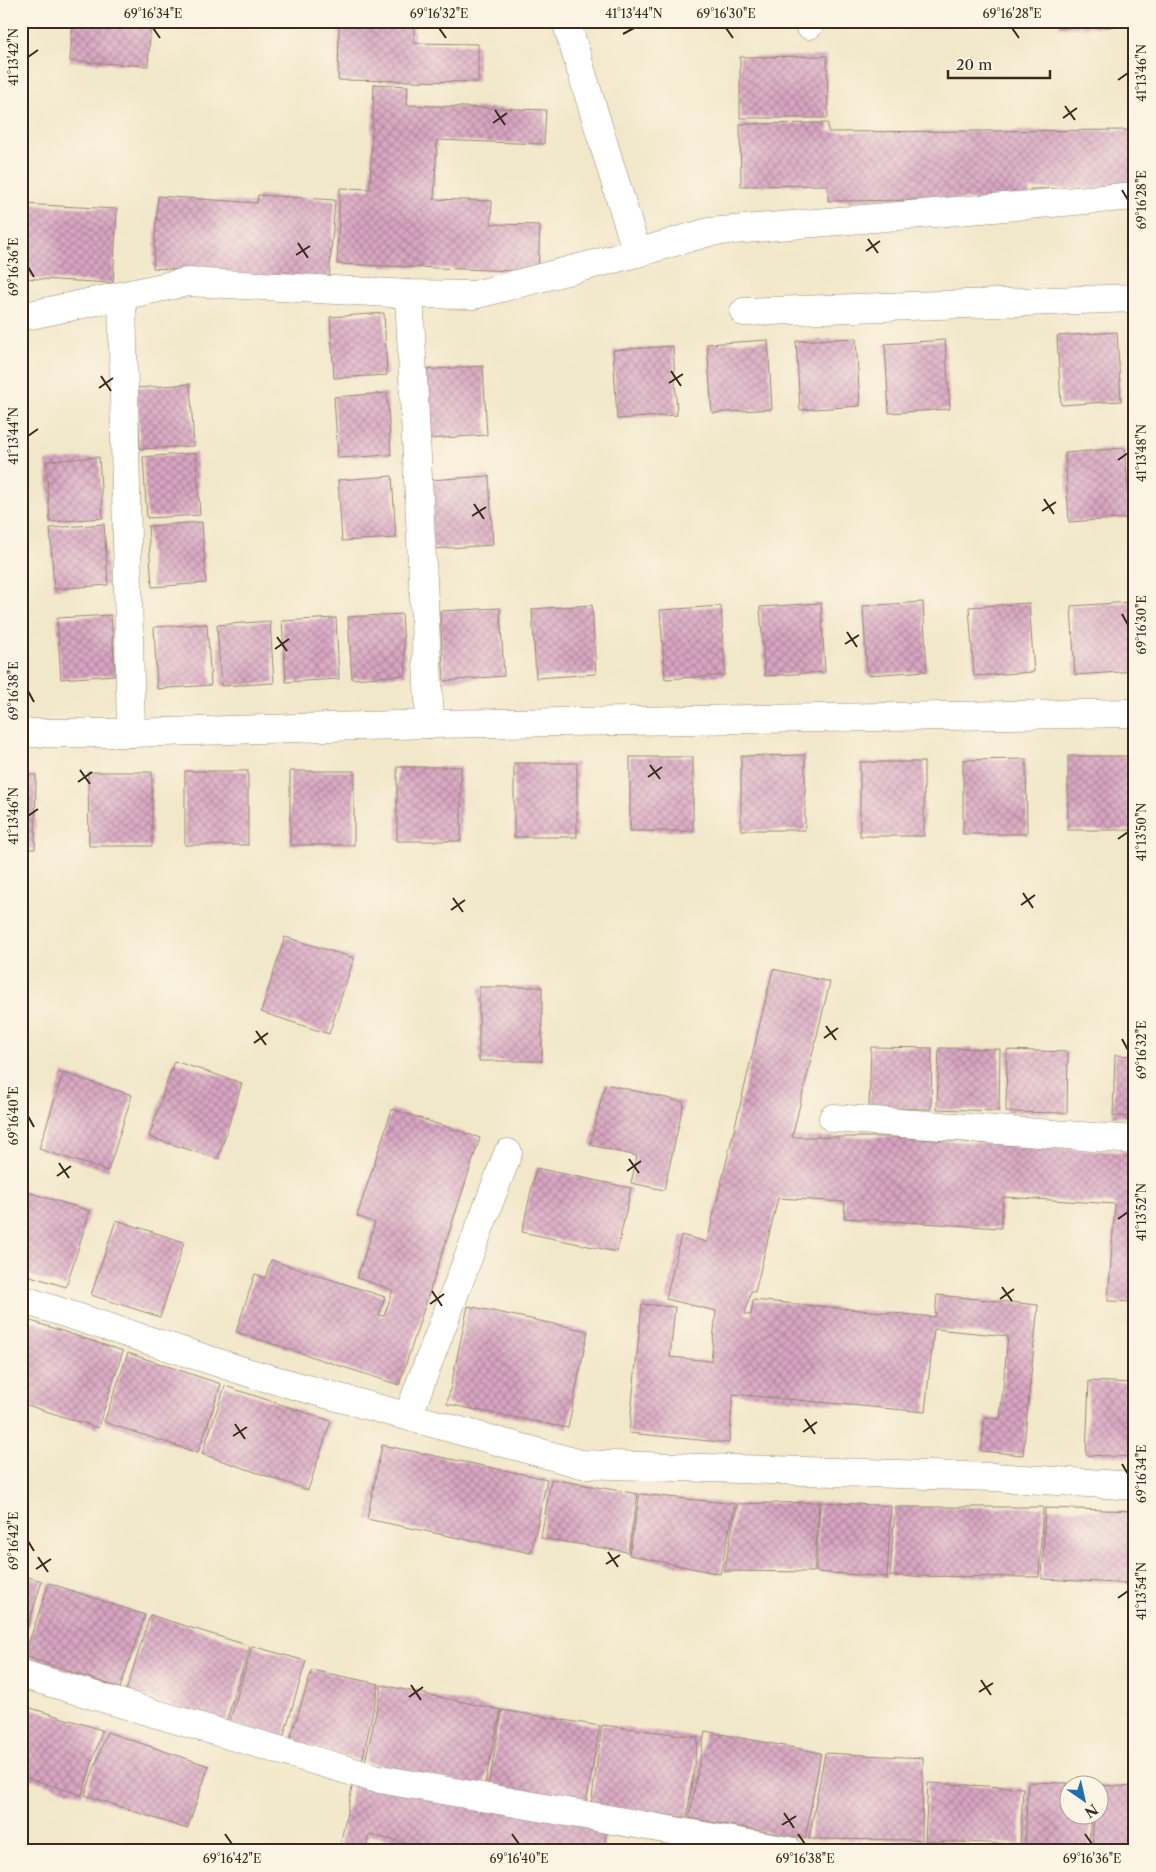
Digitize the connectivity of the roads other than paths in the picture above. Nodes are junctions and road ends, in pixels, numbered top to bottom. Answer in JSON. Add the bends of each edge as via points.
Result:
{"nodes":[{"id":1,"x":566,"y":21,"type":"edge"},
{"id":2,"x":1135,"y":196,"type":"edge"},
{"id":3,"x":637,"y":253,"type":"junction"},
{"id":4,"x":409,"y":294,"type":"junction"},
{"id":5,"x":122,"y":296,"type":"junction"},
{"id":6,"x":1135,"y":298,"type":"edge"},
{"id":7,"x":744,"y":312,"type":"dead end"},
{"id":8,"x":21,"y":317,"type":"edge"},
{"id":9,"x":1135,"y":713,"type":"edge"},
{"id":10,"x":430,"y":724,"type":"junction"},
{"id":11,"x":21,"y":732,"type":"edge"},
{"id":12,"x":131,"y":733,"type":"junction"},
{"id":13,"x":833,"y":1118,"type":"dead end"},
{"id":14,"x":1135,"y":1140,"type":"edge"},
{"id":15,"x":508,"y":1153,"type":"dead end"},
{"id":16,"x":21,"y":1299,"type":"edge"},
{"id":17,"x":408,"y":1416,"type":"junction"},
{"id":18,"x":1135,"y":1486,"type":"edge"},
{"id":19,"x":21,"y":1674,"type":"edge"},
{"id":20,"x":789,"y":1851,"type":"edge"}],
"edges":[{"from":1,"to":3,"type":"street"},
{"from":2,"to":3,"type":"street","via":[[709,232]]},
{"from":3,"to":4,"type":"street","via":[[474,295]]},
{"from":4,"to":5,"type":"street","via":[[187,282]]},
{"from":4,"to":10,"type":"street"},
{"from":5,"to":8,"type":"street"},
{"from":5,"to":12,"type":"street"},
{"from":6,"to":7,"type":"street"},
{"from":9,"to":10,"type":"street"},
{"from":10,"to":12,"type":"street"},
{"from":11,"to":12,"type":"street"},
{"from":13,"to":14,"type":"street"},
{"from":15,"to":17,"type":"street"},
{"from":16,"to":17,"type":"street","via":[[253,1374]]},
{"from":17,"to":18,"type":"street","via":[[581,1464],[993,1477]]},
{"from":19,"to":20,"type":"street","via":[[374,1778]]}]}
